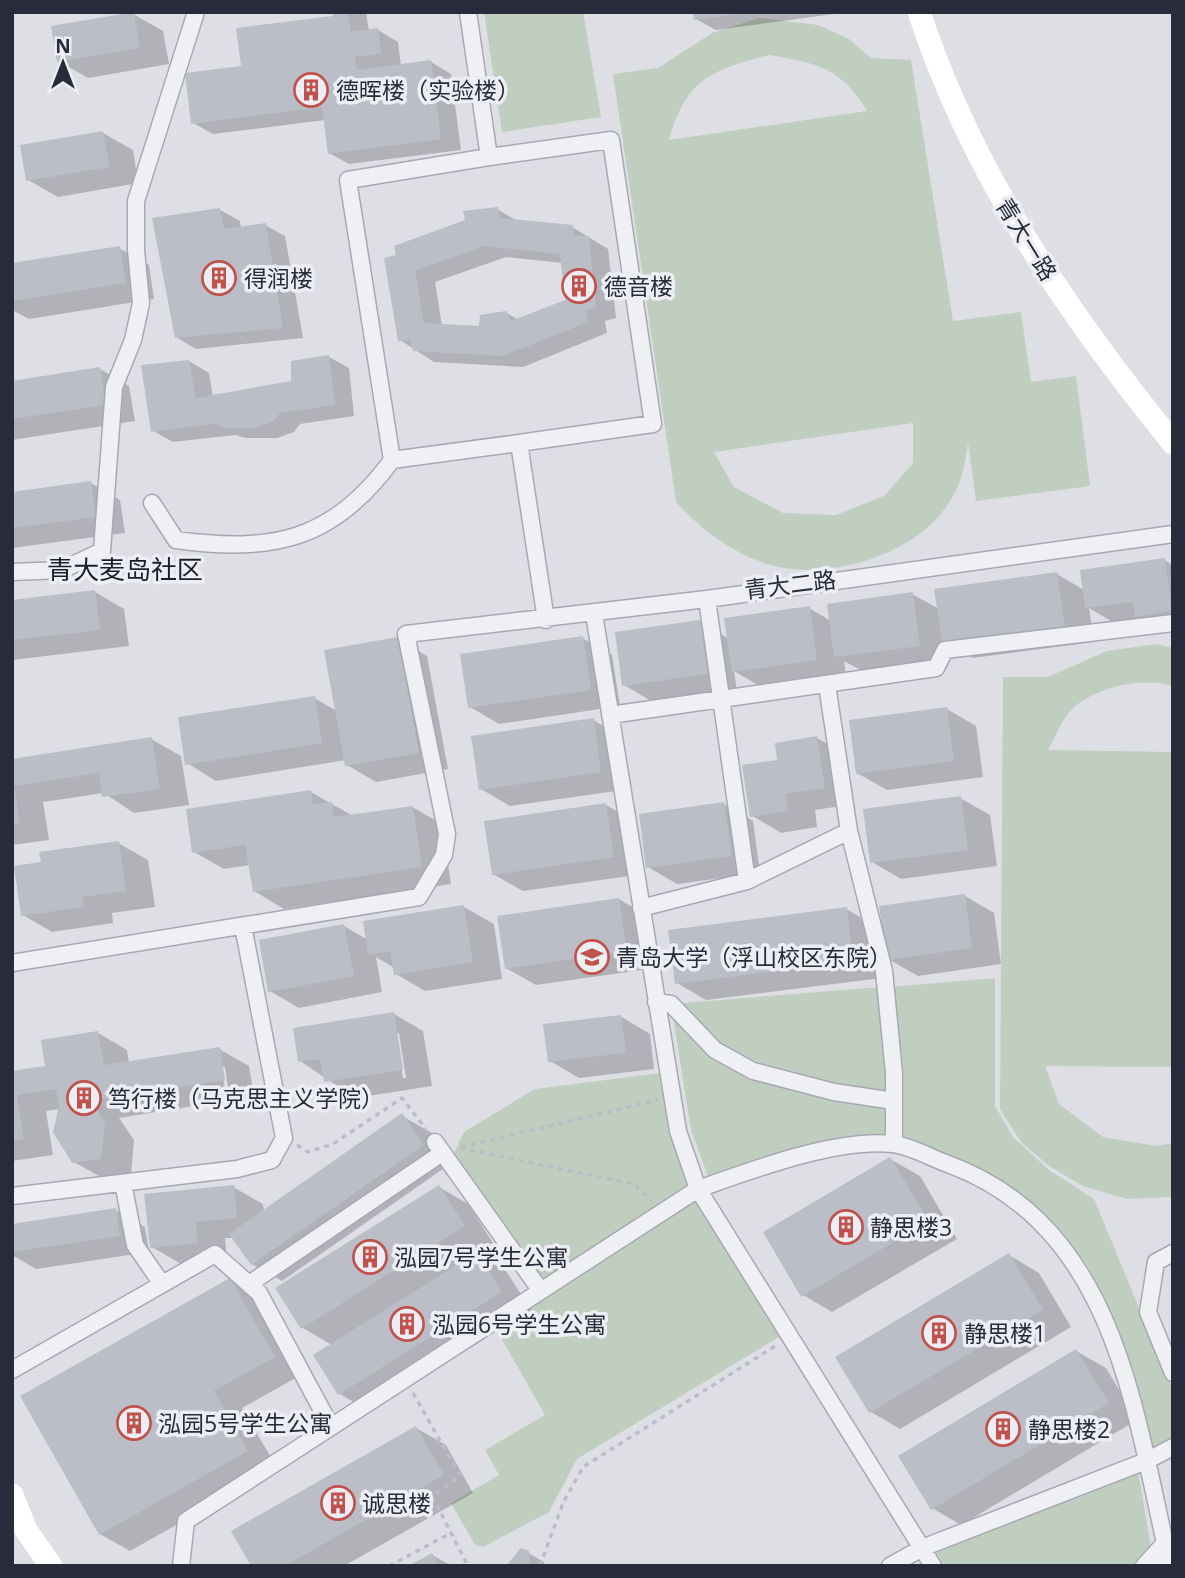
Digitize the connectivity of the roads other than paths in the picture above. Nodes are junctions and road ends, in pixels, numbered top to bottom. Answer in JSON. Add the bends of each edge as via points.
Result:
{"nodes":[{"id":1,"x":196,"y":12,"type":"edge"},
{"id":2,"x":468,"y":12,"type":"edge"},
{"id":3,"x":919,"y":12,"type":"edge"},
{"id":4,"x":489,"y":158,"type":"junction"},
{"id":5,"x":519,"y":443,"type":"junction"},
{"id":6,"x":1173,"y":443,"type":"edge"},
{"id":7,"x":392,"y":460,"type":"junction"},
{"id":8,"x":152,"y":503,"type":"dead end"},
{"id":9,"x":1173,"y":534,"type":"edge"},
{"id":10,"x":12,"y":572,"type":"edge"},
{"id":11,"x":707,"y":599,"type":"junction"},
{"id":12,"x":594,"y":614,"type":"junction"},
{"id":13,"x":546,"y":618,"type":"junction"},
{"id":14,"x":1173,"y":623,"type":"edge"},
{"id":15,"x":827,"y":685,"type":"junction"},
{"id":16,"x":722,"y":700,"type":"junction"},
{"id":17,"x":610,"y":715,"type":"junction"},
{"id":18,"x":849,"y":831,"type":"junction"},
{"id":19,"x":747,"y":881,"type":"junction"},
{"id":20,"x":641,"y":908,"type":"junction"},
{"id":21,"x":243,"y":926,"type":"junction"},
{"id":22,"x":12,"y":963,"type":"edge"},
{"id":23,"x":656,"y":1002,"type":"junction"},
{"id":24,"x":894,"y":1101,"type":"junction"},
{"id":25,"x":894,"y":1144,"type":"junction"},
{"id":26,"x":123,"y":1183,"type":"junction"},
{"id":27,"x":698,"y":1189,"type":"junction"},
{"id":28,"x":12,"y":1195,"type":"edge"},
{"id":29,"x":1173,"y":1253,"type":"edge"},
{"id":30,"x":162,"y":1284,"type":"junction"},
{"id":31,"x":249,"y":1284,"type":"junction"},
{"id":32,"x":541,"y":1291,"type":"junction"},
{"id":33,"x":12,"y":1370,"type":"edge"},
{"id":34,"x":1173,"y":1373,"type":"edge"},
{"id":35,"x":331,"y":1427,"type":"junction"},
{"id":36,"x":1173,"y":1447,"type":"edge"},
{"id":37,"x":1146,"y":1461,"type":"junction"},
{"id":38,"x":12,"y":1495,"type":"edge"},
{"id":39,"x":1165,"y":1543,"type":"junction"},
{"id":40,"x":922,"y":1548,"type":"junction"},
{"id":41,"x":51,"y":1566,"type":"edge"},
{"id":42,"x":181,"y":1566,"type":"edge"},
{"id":43,"x":890,"y":1566,"type":"edge"},
{"id":44,"x":933,"y":1566,"type":"edge"},
{"id":45,"x":1144,"y":1566,"type":"edge"},
{"id":46,"x":1166,"y":1566,"type":"edge"}],
"edges":[{"from":1,"to":10,"type":"street","via":[[136,201],[141,303],[133,340],[114,387],[103,551],[62,570]]},
{"from":2,"to":4,"type":"street"},
{"from":3,"to":6,"type":"street","name":"青大一路","via":[[932,54],[984,168],[1032,252],[1121,379]]},
{"from":4,"to":5,"type":"street","via":[[611,140],[653,424]]},
{"from":4,"to":7,"type":"street","via":[[348,180]]},
{"from":5,"to":7,"type":"street"},
{"from":5,"to":13,"type":"street"},
{"from":7,"to":8,"type":"street","via":[[369,492],[335,517],[291,538],[258,544],[221,546],[176,540]]},
{"from":9,"to":11,"type":"street"},
{"from":9,"to":13,"type":"street","name":"青大二路"},
{"from":11,"to":12,"type":"street"},
{"from":11,"to":16,"type":"street"},
{"from":12,"to":13,"type":"street"},
{"from":12,"to":17,"type":"street"},
{"from":13,"to":21,"type":"street","via":[[406,634],[447,834],[444,855],[419,897]]},
{"from":14,"to":15,"type":"street","via":[[945,649],[936,668]]},
{"from":15,"to":16,"type":"street"},
{"from":15,"to":18,"type":"street"},
{"from":16,"to":17,"type":"street"},
{"from":16,"to":19,"type":"street"},
{"from":17,"to":20,"type":"street"},
{"from":18,"to":19,"type":"street"},
{"from":18,"to":24,"type":"street","via":[[884,971]]},
{"from":19,"to":20,"type":"street"},
{"from":20,"to":23,"type":"street"},
{"from":21,"to":22,"type":"street"},
{"from":21,"to":26,"type":"street","via":[[284,1138],[272,1160],[237,1169]]},
{"from":23,"to":24,"type":"street","via":[[671,1004],[715,1050],[753,1070],[834,1092]]},
{"from":23,"to":27,"type":"street","via":[[678,1131]]},
{"from":24,"to":25,"type":"street"},
{"from":25,"to":27,"type":"street","via":[[787,1158]]},
{"from":25,"to":37,"type":"street","via":[[974,1174],[1045,1224],[1080,1269],[1124,1367]]},
{"from":26,"to":28,"type":"street"},
{"from":26,"to":30,"type":"street","via":[[135,1245]]},
{"from":27,"to":32,"type":"street"},
{"from":27,"to":40,"type":"street"},
{"from":29,"to":34,"type":"street","via":[[1156,1262],[1148,1312]]},
{"from":30,"to":31,"type":"street","via":[[215,1254]]},
{"from":30,"to":33,"type":"street"},
{"from":31,"to":32,"type":"street","via":[[438,1147]]},
{"from":31,"to":35,"type":"street","via":[[259,1293]]},
{"from":32,"to":35,"type":"street"},
{"from":35,"to":42,"type":"street","via":[[186,1521]]},
{"from":36,"to":37,"type":"street"},
{"from":37,"to":39,"type":"street"},
{"from":37,"to":40,"type":"street"},
{"from":38,"to":41,"type":"street","via":[[26,1530]]},
{"from":39,"to":45,"type":"street"},
{"from":39,"to":46,"type":"street"},
{"from":40,"to":43,"type":"street"},
{"from":40,"to":44,"type":"street"}]}
